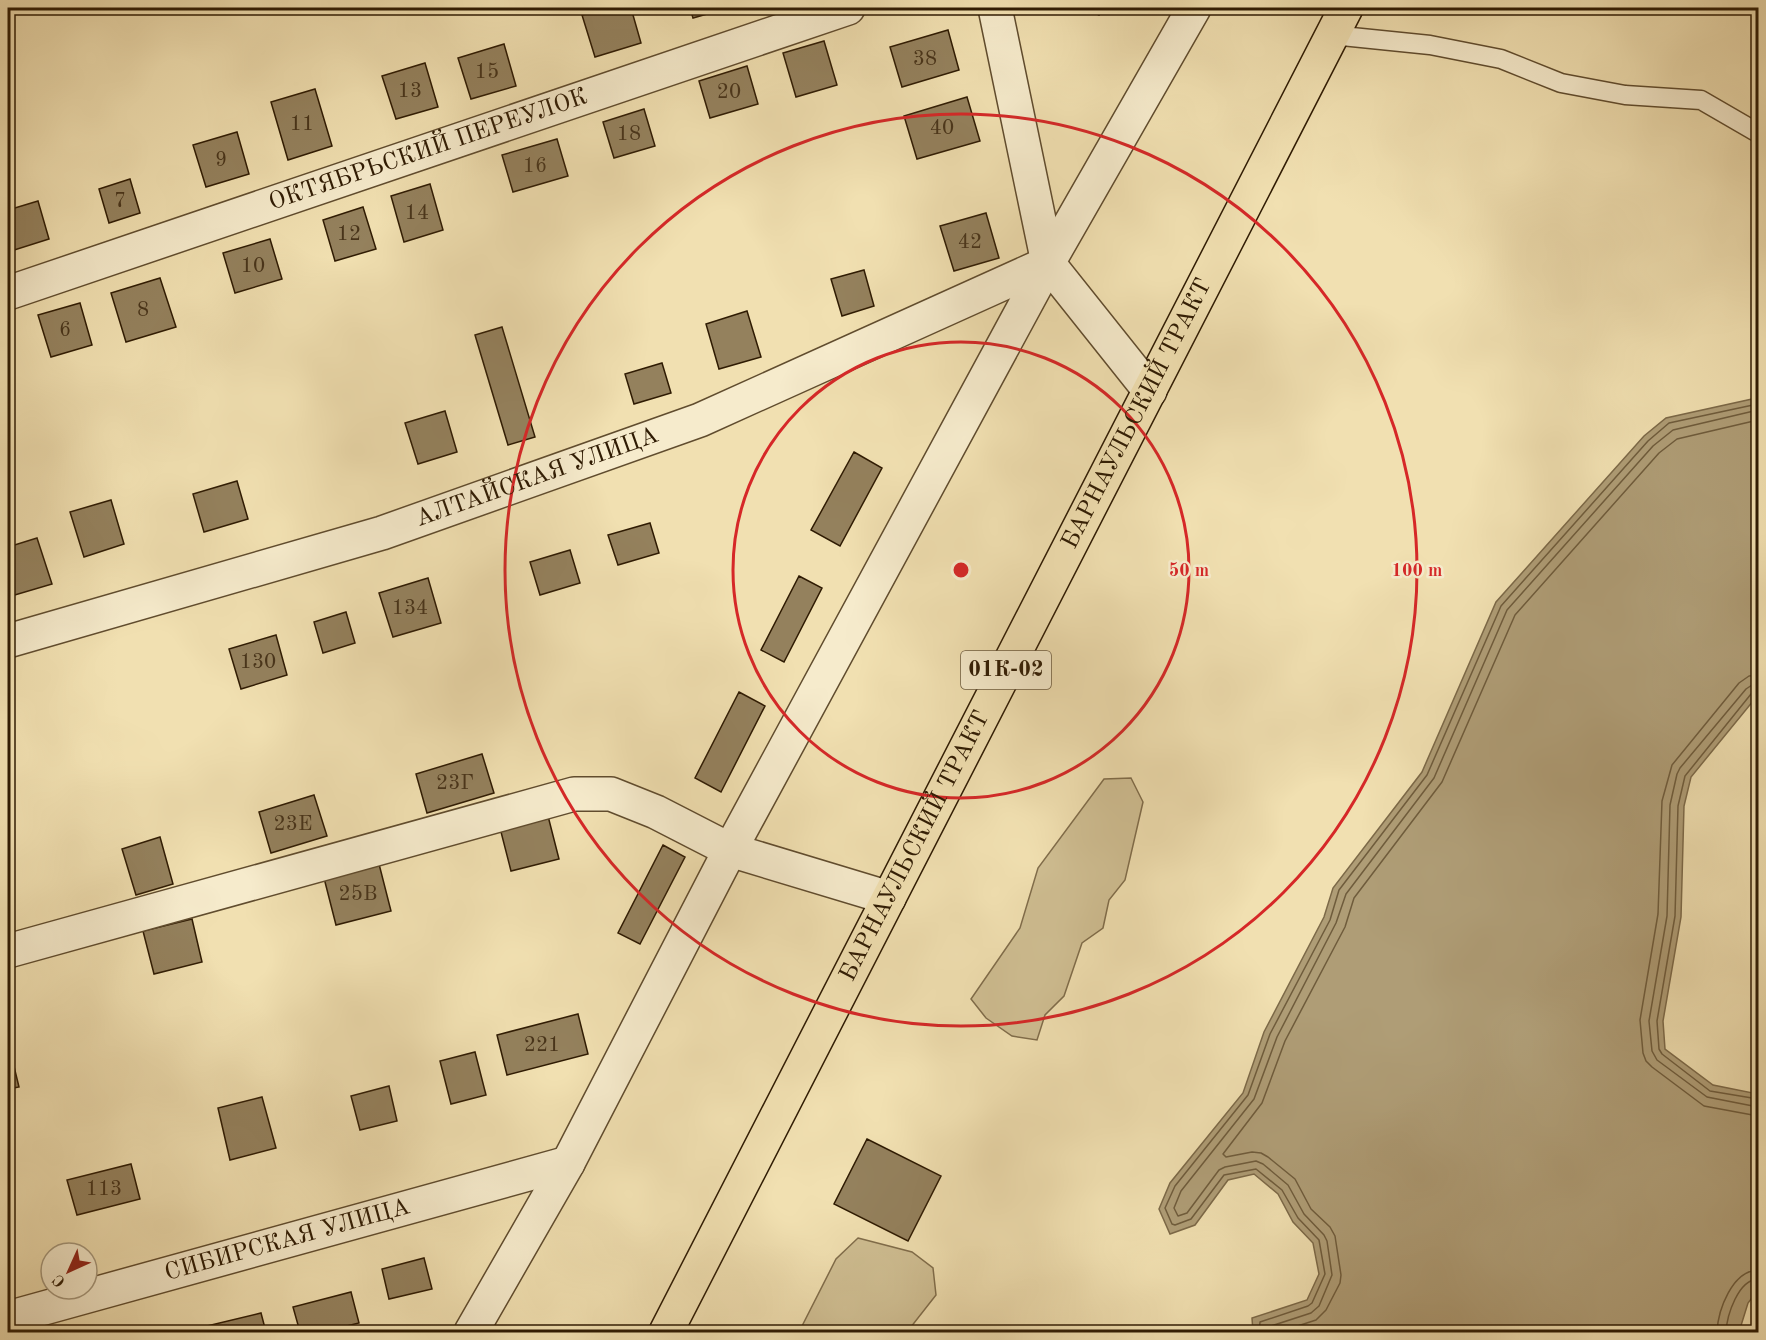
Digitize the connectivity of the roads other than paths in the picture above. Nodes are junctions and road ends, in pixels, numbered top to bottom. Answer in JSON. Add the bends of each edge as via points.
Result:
{"nodes":[{"id":1,"x":848,"y":8,"type":"edge"},
{"id":2,"x":995,"y":8,"type":"edge"},
{"id":3,"x":1194,"y":8,"type":"edge"},
{"id":4,"x":1339,"y":21,"type":"edge"},
{"id":5,"x":1758,"y":133,"type":"edge"},
{"id":6,"x":1048,"y":263,"type":"junction"},
{"id":7,"x":8,"y":293,"type":"edge"},
{"id":8,"x":1150,"y":391,"type":"junction"},
{"id":9,"x":8,"y":641,"type":"edge"},
{"id":10,"x":730,"y":850,"type":"junction"},
{"id":11,"x":889,"y":898,"type":"junction"},
{"id":12,"x":8,"y":951,"type":"edge"},
{"id":13,"x":568,"y":1163,"type":"junction"},
{"id":14,"x":8,"y":1318,"type":"edge"},
{"id":15,"x":471,"y":1332,"type":"edge"},
{"id":16,"x":666,"y":1332,"type":"edge"}],
"edges":[{"from":1,"to":7,"type":"street","name":"ОКТЯБРЬСКИЙ ПЕРЕУЛОК"},
{"from":2,"to":6,"type":"street"},
{"from":3,"to":6,"type":"street"},
{"from":4,"to":5,"type":"lane","via":[[1501,59],[1561,83],[1625,95],[1701,100]]},
{"from":4,"to":8,"type":"main road","name":"БАРНАУЛЬСКИЙ ТРАКТ","number":"01К-02"},
{"from":6,"to":8,"type":"street"},
{"from":6,"to":9,"type":"street","name":"АЛТАЙСКАЯ УЛИЦА","via":[[700,420],[382,533]]},
{"from":6,"to":10,"type":"street"},
{"from":8,"to":11,"type":"main road","name":"БАРНАУЛЬСКИЙ ТРАКТ","number":"01К-02"},
{"from":10,"to":11,"type":"street"},
{"from":10,"to":12,"type":"street","via":[[611,794],[574,794]]},
{"from":10,"to":13,"type":"street"},
{"from":11,"to":16,"type":"main road","name":"БАРНАУЛЬСКИЙ ТРАКТ","number":"01К-02"},
{"from":13,"to":14,"type":"street","name":"СИБИРСКАЯ УЛИЦА"},
{"from":13,"to":15,"type":"street"}]}
